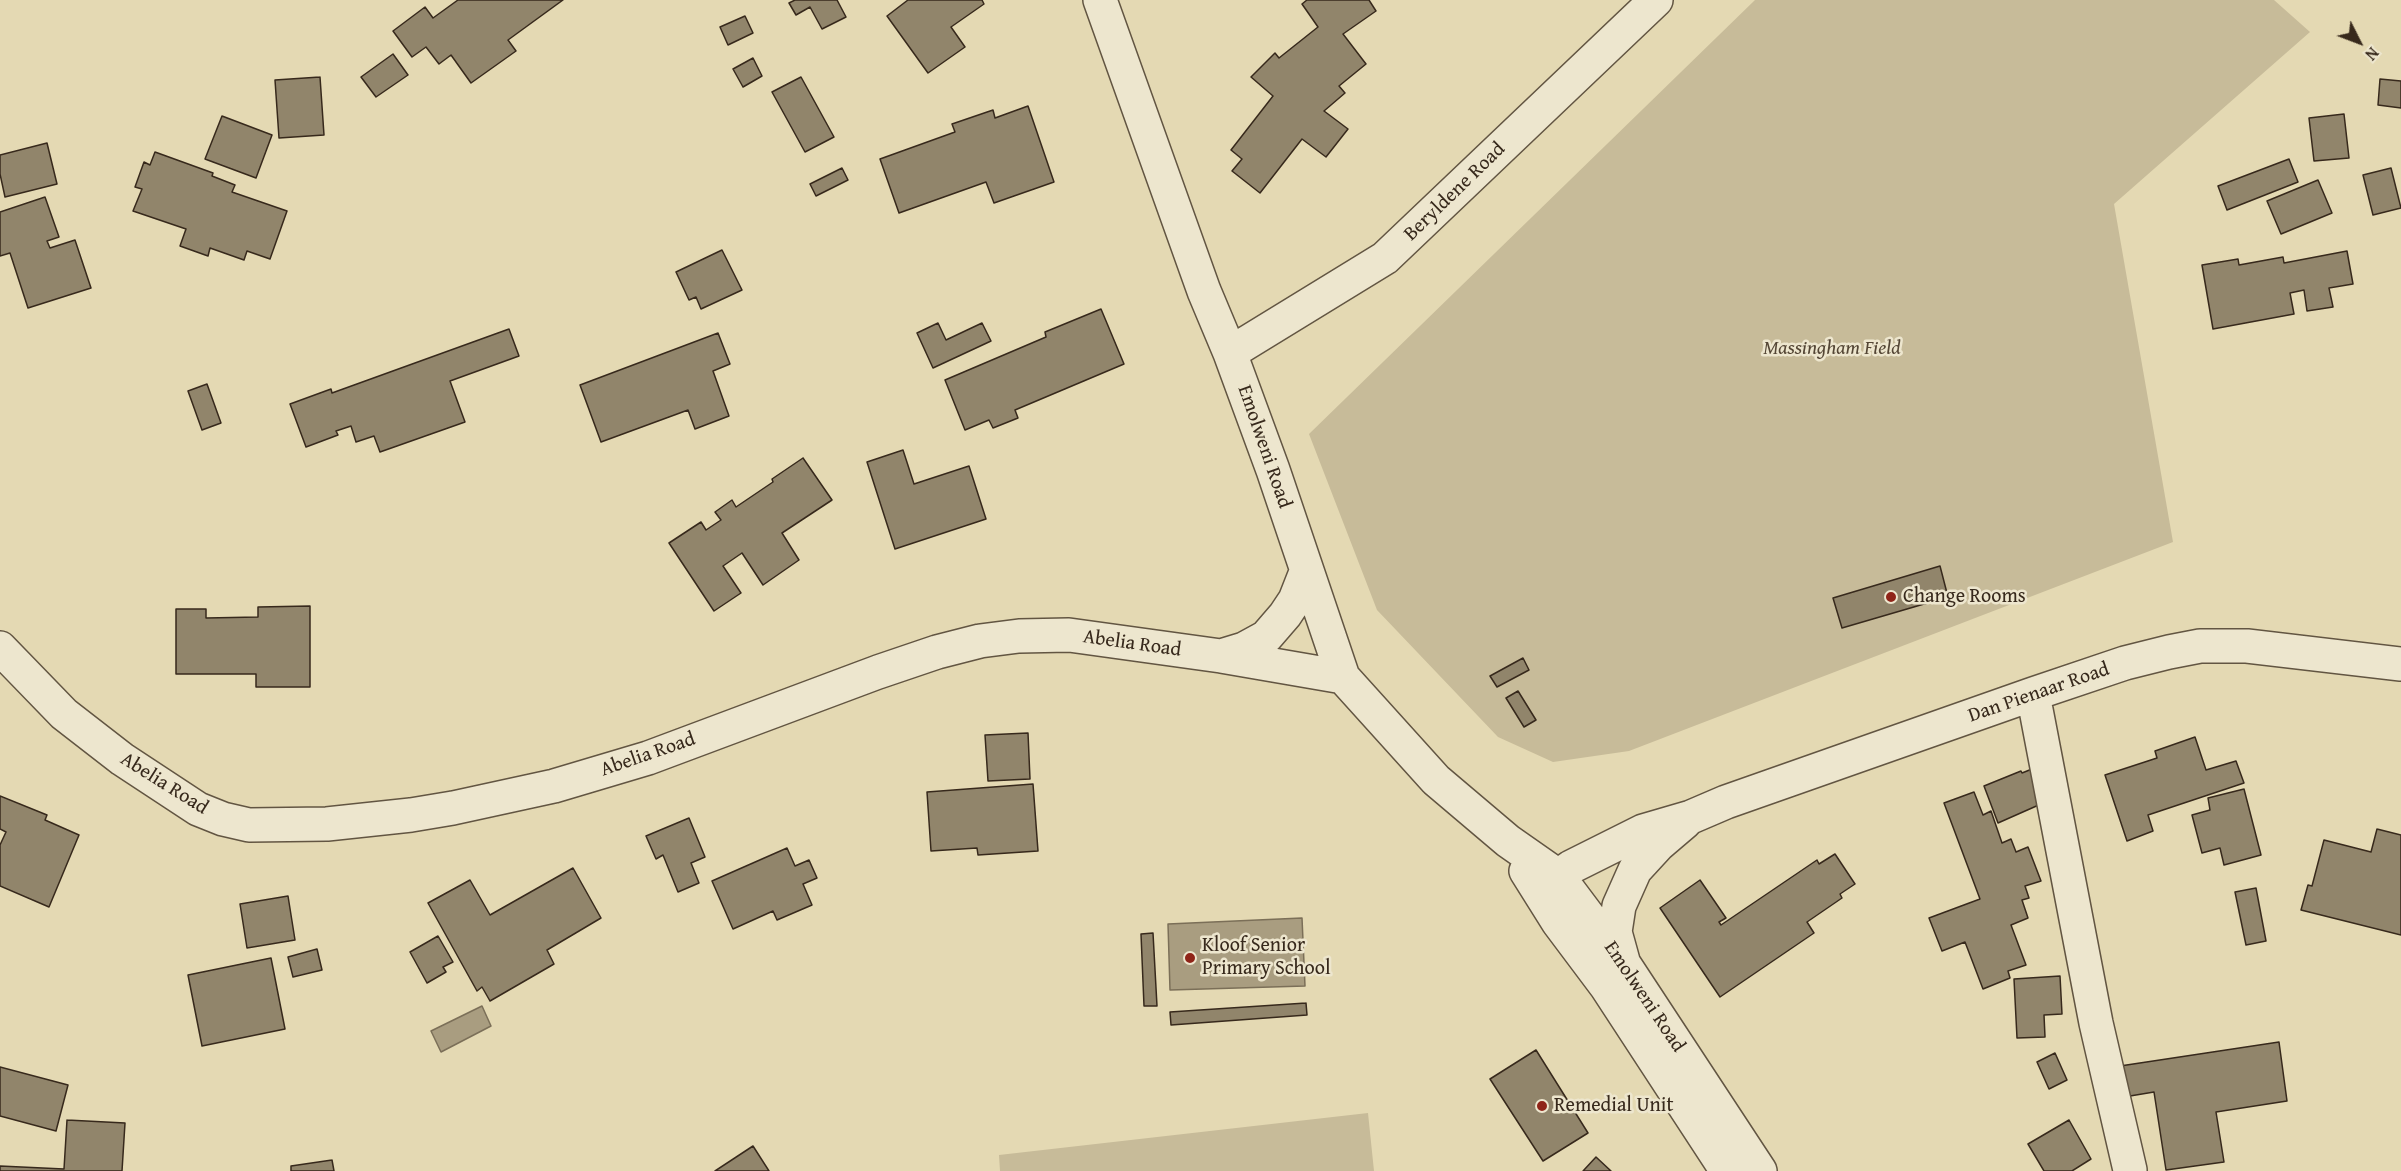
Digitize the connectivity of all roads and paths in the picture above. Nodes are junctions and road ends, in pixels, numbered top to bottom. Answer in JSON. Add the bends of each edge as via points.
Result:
{"nodes":[{"id":1,"x":1100,"y":0,"type":"edge"},
{"id":2,"x":1656,"y":0,"type":"edge"},
{"id":3,"x":1230,"y":353,"type":"junction"},
{"id":4,"x":1306,"y":572,"type":"junction"},
{"id":5,"x":0,"y":648,"type":"edge"},
{"id":6,"x":1221,"y":656,"type":"junction"},
{"id":7,"x":2401,"y":664,"type":"edge"},
{"id":8,"x":1343,"y":677,"type":"junction"},
{"id":9,"x":2033,"y":694,"type":"junction"},
{"id":10,"x":1691,"y":817,"type":"junction"},
{"id":11,"x":1548,"y":883,"type":"junction"},
{"id":12,"x":1624,"y":964,"type":"junction"},
{"id":13,"x":2130,"y":1170,"type":"edge"},
{"id":14,"x":1726,"y":1171,"type":"edge"},
{"id":15,"x":1760,"y":1171,"type":"edge"}],
"edges":[{"from":1,"to":3,"type":"street","name":"Emolweni Road"},
{"from":2,"to":3,"type":"street","name":"Beryldene Road","via":[[1385,258]]},
{"from":3,"to":4,"type":"street","name":"Emolweni Road"},
{"from":4,"to":6,"type":"street","via":[[1295,600],[1266,637]]},
{"from":4,"to":8,"type":"street","name":"Emolweni Road"},
{"from":5,"to":6,"type":"street","name":"Abelia Road","via":[[64,714],[182,800],[224,819],[249,825],[284,826],[411,815],[554,786],[648,758],[878,672],[980,641],[1069,635]]},
{"from":6,"to":8,"type":"street","name":"Abelia Road"},
{"from":7,"to":9,"type":"street","name":"Dan Pienaar Road","via":[[2247,646],[2200,646],[2125,663]]},
{"from":8,"to":11,"type":"street","name":"Emolweni Road","via":[[1436,780],[1508,841]]},
{"from":9,"to":10,"type":"street","name":"Dan Pienaar Road"},
{"from":9,"to":13,"type":"street","via":[[2096,1023]]},
{"from":10,"to":11,"type":"street","name":"Dan Pienaar Road","via":[[1643,831]]},
{"from":10,"to":12,"type":"street","name":"Dan Pienaar Road","via":[[1635,870],[1619,906],[1616,932]]},
{"from":11,"to":12,"type":"street","name":"Emolweni Road"},
{"from":11,"to":14,"type":"street","name":"Emolweni Road","via":[[1558,922],[1606,986]]},
{"from":12,"to":15,"type":"street","name":"Emolweni Road"}]}
